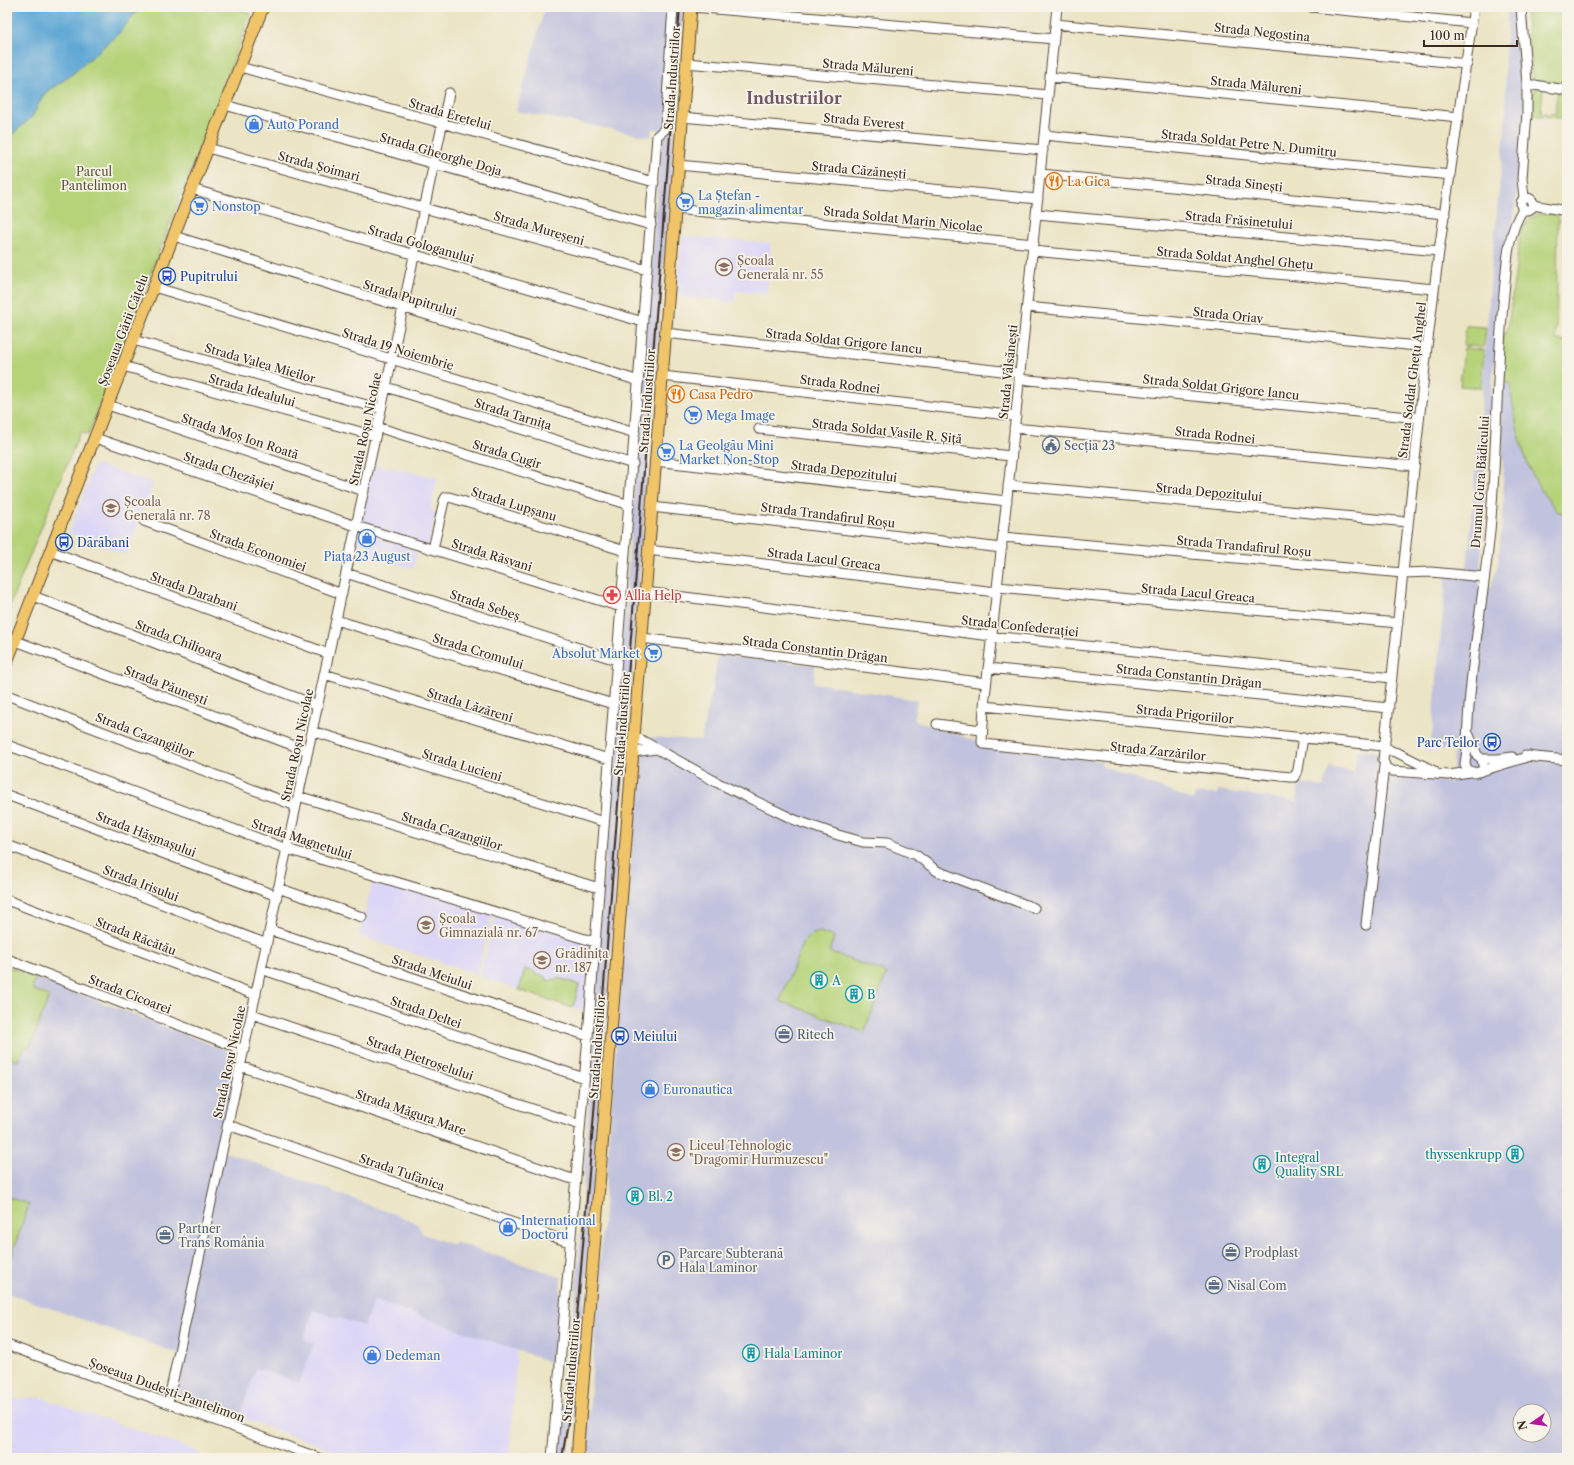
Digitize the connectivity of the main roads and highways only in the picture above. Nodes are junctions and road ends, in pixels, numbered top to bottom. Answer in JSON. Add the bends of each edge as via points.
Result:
{"nodes":[{"id":1,"x":263,"y":7,"type":"edge"},
{"id":2,"x":692,"y":7,"type":"edge"},
{"id":3,"x":7,"y":662,"type":"edge"},
{"id":4,"x":578,"y":1444,"type":"junction"},
{"id":5,"x":573,"y":1458,"type":"edge"},
{"id":6,"x":578,"y":1458,"type":"edge"}],
"edges":[{"from":1,"to":3,"type":"main road","name":"Șoseaua Gării Cățelu"},
{"from":2,"to":4,"type":"main road","name":"Strada Industriilor"},
{"from":4,"to":5,"type":"main road","name":"Strada Industriilor"},
{"from":4,"to":6,"type":"main road","name":"Strada Industriilor"}]}
